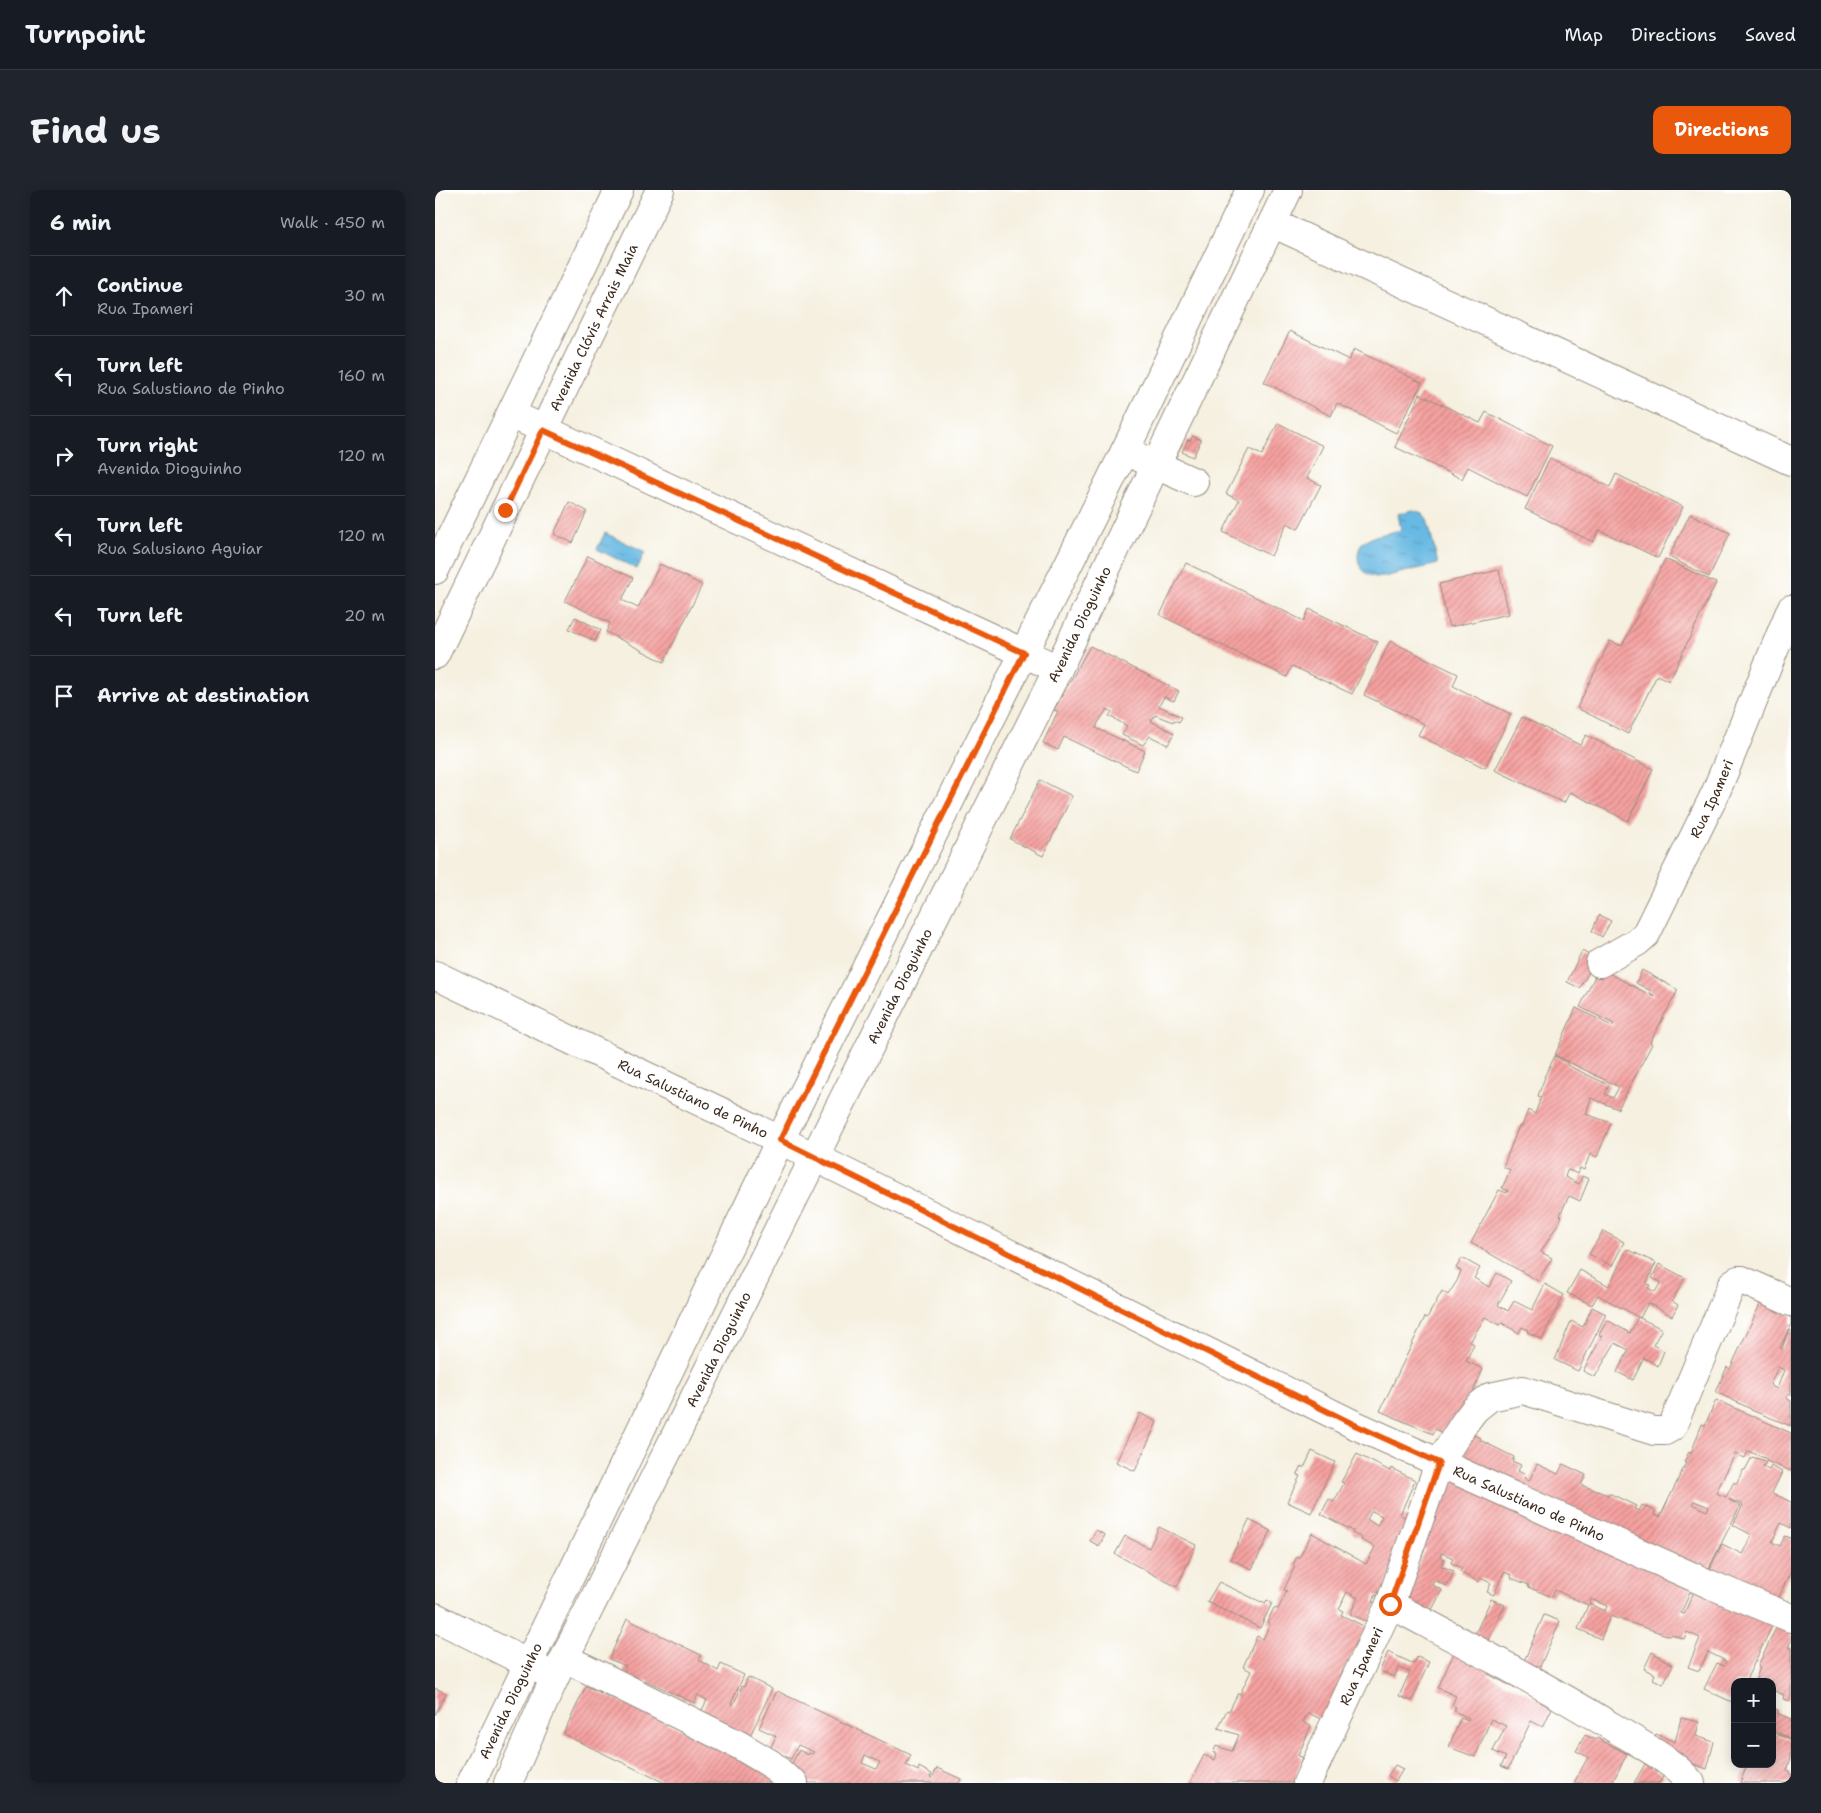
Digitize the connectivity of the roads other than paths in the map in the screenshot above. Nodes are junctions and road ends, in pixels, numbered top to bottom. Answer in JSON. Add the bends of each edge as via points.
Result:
{"nodes":[{"id":1,"x":619,"y":190,"type":"edge"},
{"id":2,"x":660,"y":190,"type":"edge"},
{"id":3,"x":1251,"y":190,"type":"edge"},
{"id":4,"x":1284,"y":191,"type":"edge"},
{"id":5,"x":1272,"y":223,"type":"junction"},
{"id":6,"x":511,"y":414,"type":"junction"},
{"id":7,"x":543,"y":430,"type":"junction"},
{"id":8,"x":1125,"y":450,"type":"junction"},
{"id":9,"x":1791,"y":461,"type":"edge"},
{"id":10,"x":1155,"y":465,"type":"junction"},
{"id":11,"x":1194,"y":482,"type":"dead end"},
{"id":12,"x":435,"y":570,"type":"edge"},
{"id":13,"x":1791,"y":609,"type":"edge"},
{"id":14,"x":1024,"y":653,"type":"junction"},
{"id":15,"x":435,"y":655,"type":"edge"},
{"id":16,"x":1058,"y":669,"type":"junction"},
{"id":17,"x":1600,"y":963,"type":"dead end"},
{"id":18,"x":435,"y":976,"type":"edge"},
{"id":19,"x":780,"y":1140,"type":"junction"},
{"id":20,"x":814,"y":1156,"type":"junction"},
{"id":21,"x":1791,"y":1302,"type":"edge"},
{"id":22,"x":1439,"y":1463,"type":"junction"},
{"id":23,"x":1390,"y":1604,"type":"junction"},
{"id":24,"x":435,"y":1617,"type":"edge"},
{"id":25,"x":1791,"y":1618,"type":"edge"},
{"id":26,"x":528,"y":1664,"type":"junction"},
{"id":27,"x":560,"y":1668,"type":"junction"},
{"id":28,"x":471,"y":1783,"type":"edge"},
{"id":29,"x":508,"y":1783,"type":"edge"},
{"id":30,"x":794,"y":1783,"type":"edge"},
{"id":31,"x":1307,"y":1783,"type":"edge"},
{"id":32,"x":1691,"y":1783,"type":"edge"}],
"edges":[{"from":1,"to":6,"type":"main road"},
{"from":2,"to":7,"type":"main road","name":"Avenida Clóvis Arrais Maia"},
{"from":3,"to":8,"type":"main road","name":"Avenida Dioguinho"},
{"from":4,"to":5,"type":"main road","name":"Avenida Dioguinho"},
{"from":5,"to":9,"type":"main road"},
{"from":5,"to":10,"type":"main road","name":"Avenida Dioguinho"},
{"from":6,"to":7,"type":"main road"},
{"from":6,"to":12,"type":"main road"},
{"from":7,"to":14,"type":"main road"},
{"from":7,"to":15,"type":"main road","name":"Avenida Clóvis Arrais Maia"},
{"from":8,"to":10,"type":"main road"},
{"from":8,"to":14,"type":"main road","name":"Avenida Dioguinho"},
{"from":10,"to":11,"type":"main road"},
{"from":10,"to":16,"type":"main road","name":"Avenida Dioguinho"},
{"from":13,"to":17,"type":"main road","name":"Rua Ipameri","via":[[1715,794],[1646,934]]},
{"from":14,"to":16,"type":"main road"},
{"from":14,"to":19,"type":"main road","name":"Avenida Dioguinho"},
{"from":16,"to":20,"type":"main road","name":"Avenida Dioguinho"},
{"from":18,"to":19,"type":"main road","name":"Rua Salustiano de Pinho"},
{"from":19,"to":20,"type":"main road","name":"Rua Salustiano de Pinho"},
{"from":19,"to":26,"type":"main road","name":"Avenida Dioguinho"},
{"from":20,"to":22,"type":"main road","name":"Rua Salustiano de Pinho","via":[[1355,1425]]},
{"from":20,"to":27,"type":"main road","name":"Avenida Dioguinho"},
{"from":21,"to":22,"type":"main road","name":"Rua Ipameri","via":[[1742,1280],[1732,1284],[1672,1427],[1665,1431],[1653,1431],[1523,1390],[1490,1397],[1475,1409]]},
{"from":22,"to":23,"type":"main road","name":"Rua Ipameri"},
{"from":22,"to":25,"type":"main road","name":"Rua Salustiano de Pinho"},
{"from":23,"to":31,"type":"main road","name":"Rua Ipameri"},
{"from":23,"to":32,"type":"main road","via":[[1560,1695],[1648,1748]]},
{"from":24,"to":26,"type":"main road"},
{"from":26,"to":27,"type":"main road"},
{"from":26,"to":28,"type":"main road","name":"Avenida Dioguinho"},
{"from":27,"to":29,"type":"main road","name":"Avenida Dioguinho"},
{"from":27,"to":30,"type":"main road","via":[[585,1668],[739,1745],[771,1764]]}]}
